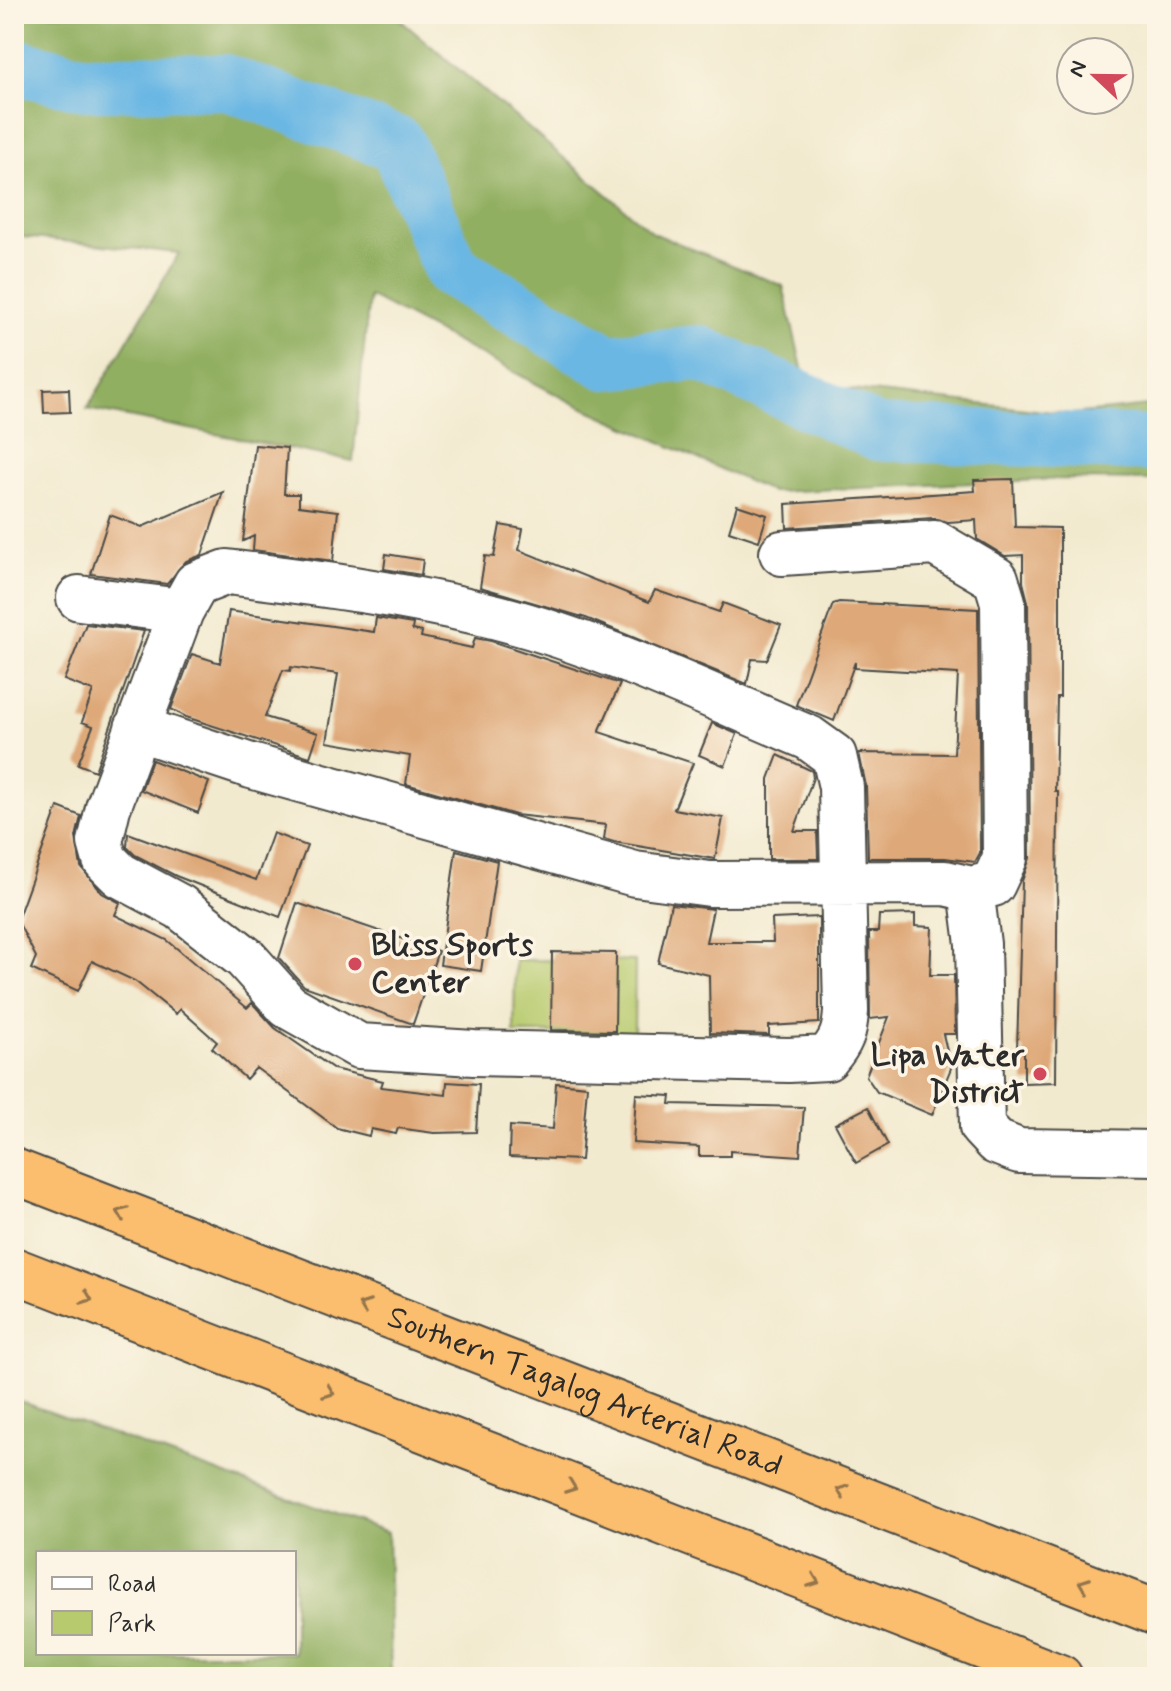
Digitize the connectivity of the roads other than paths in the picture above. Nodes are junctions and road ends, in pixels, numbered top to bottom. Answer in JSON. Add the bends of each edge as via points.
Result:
{"nodes":[{"id":1,"x":782,"y":553,"type":"dead end"},
{"id":2,"x":79,"y":598,"type":"dead end"},
{"id":3,"x":181,"y":611,"type":"junction"},
{"id":4,"x":137,"y":728,"type":"junction"},
{"id":5,"x":843,"y":882,"type":"junction"},
{"id":6,"x":971,"y":889,"type":"junction"},
{"id":7,"x":1157,"y":1153,"type":"edge"},
{"id":8,"x":14,"y":1171,"type":"edge"},
{"id":9,"x":14,"y":1270,"type":"edge"},
{"id":10,"x":1157,"y":1613,"type":"edge"},
{"id":11,"x":1060,"y":1677,"type":"edge"}],
"edges":[{"from":1,"to":6,"type":"street","via":[[935,543],[996,579],[1003,602],[1005,858],[993,884]]},
{"from":2,"to":3,"type":"street"},
{"from":3,"to":4,"type":"street"},
{"from":3,"to":5,"type":"street","via":[[196,584],[227,572],[496,617],[585,644],[809,738],[834,756],[841,787]]},
{"from":4,"to":5,"type":"street","via":[[251,766],[635,874],[727,882]]},
{"from":4,"to":5,"type":"street","via":[[108,808],[100,842],[105,860],[120,875],[180,907],[245,958],[288,1006],[359,1046],[474,1053],[827,1058],[845,1034]]},
{"from":5,"to":6,"type":"street","via":[[945,883]]},
{"from":6,"to":7,"type":"street","via":[[978,944],[982,1127],[996,1142],[1019,1151]]},
{"from":10,"to":8,"type":"highway","name":"Southern Tagalog Arterial Road","one_way":true},
{"from":9,"to":11,"type":"highway","one_way":true}]}
